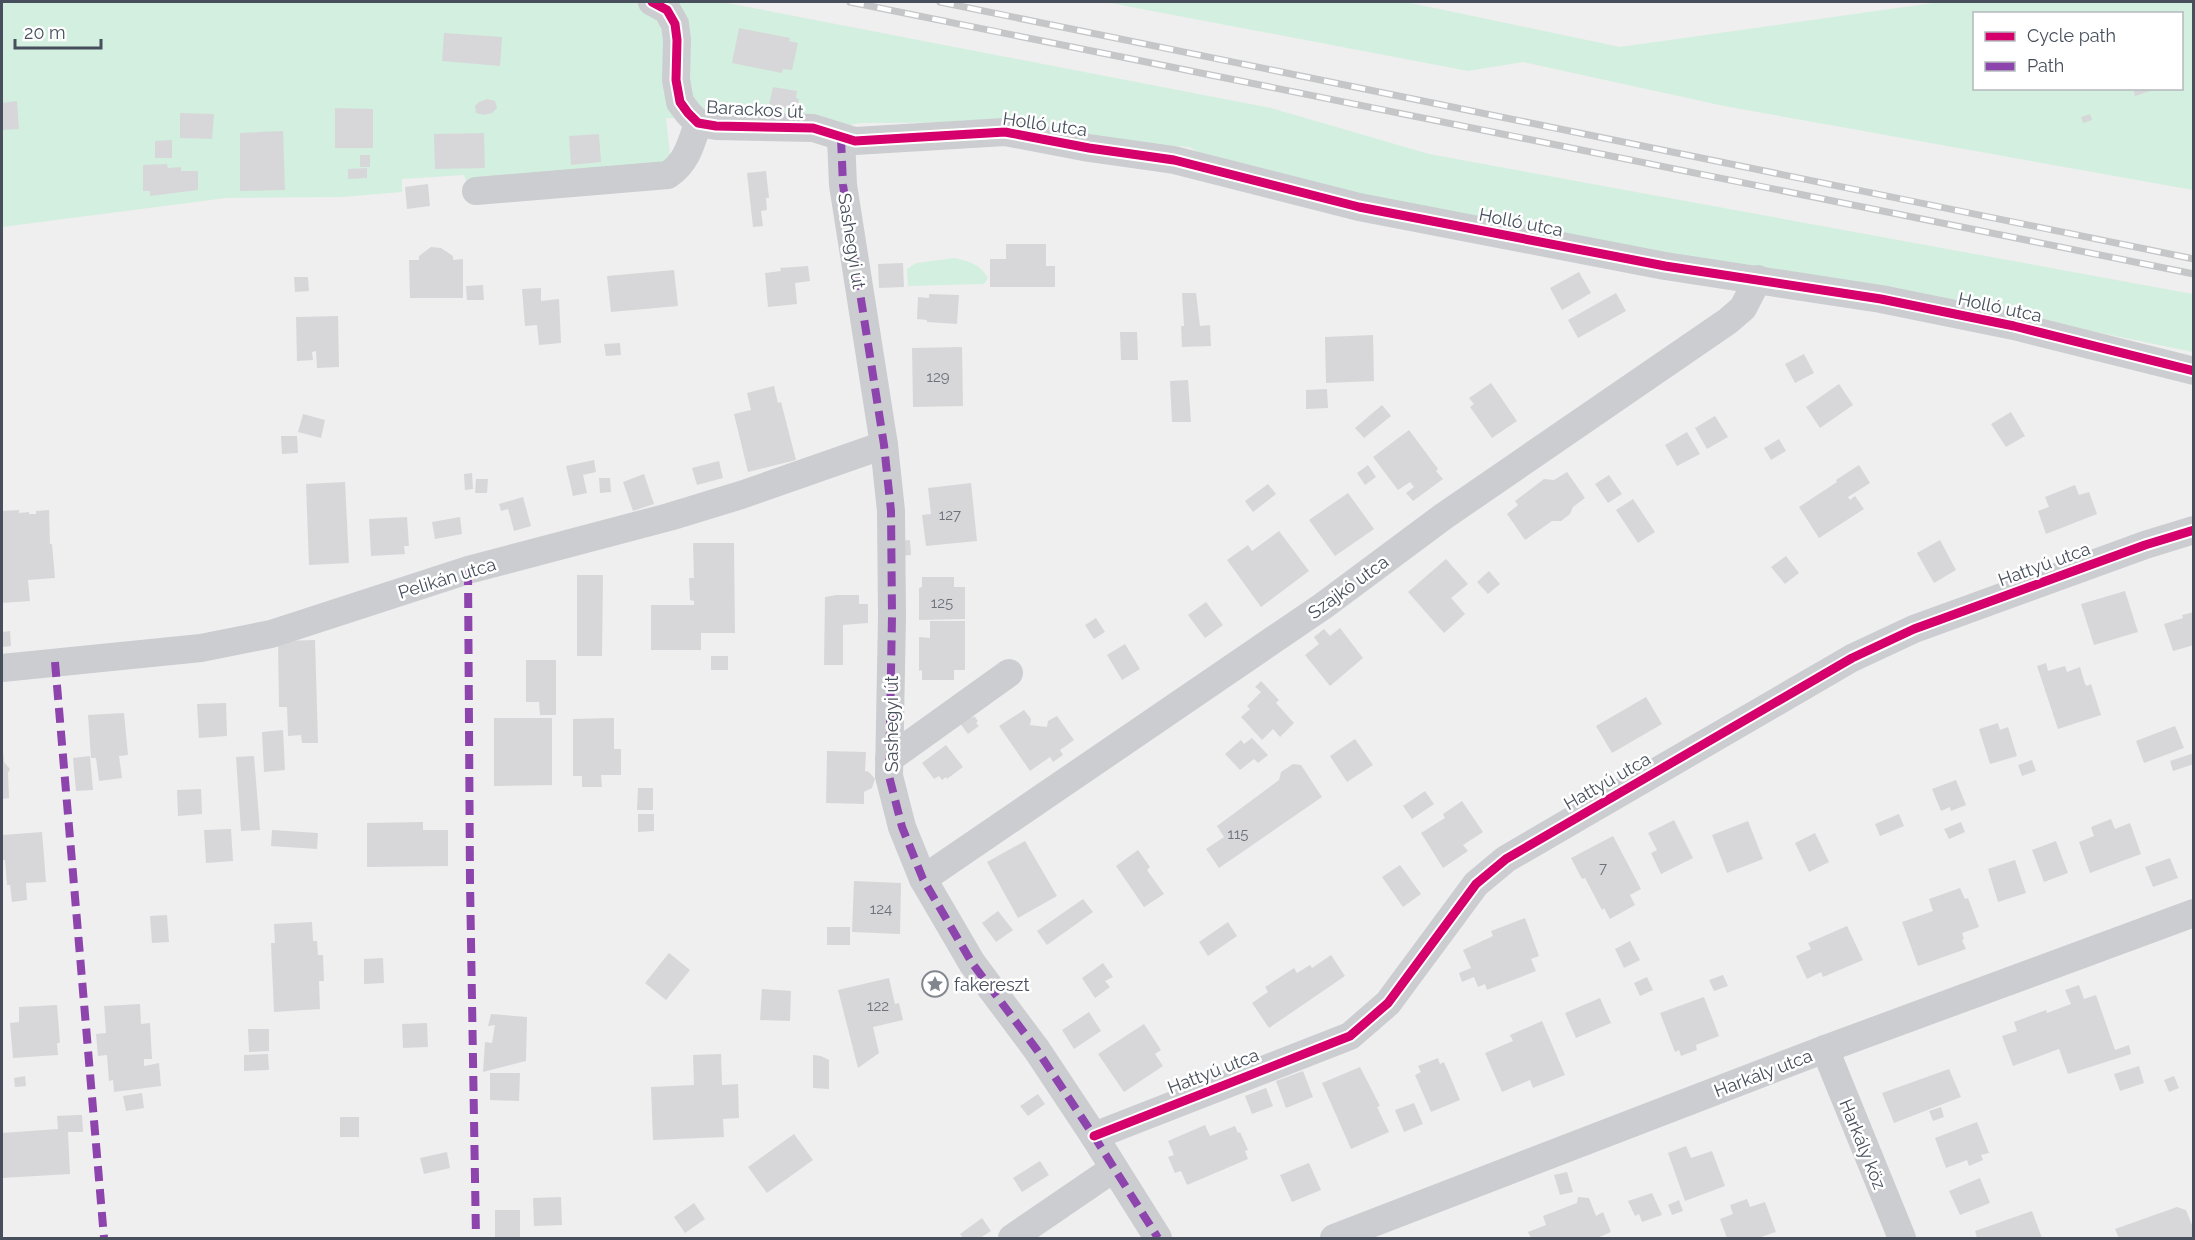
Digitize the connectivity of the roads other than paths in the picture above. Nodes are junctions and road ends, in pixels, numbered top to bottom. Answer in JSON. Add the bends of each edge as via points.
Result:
{"nodes":[{"id":1,"x":652,"y":2,"type":"edge"},
{"id":2,"x":698,"y":123,"type":"junction"},
{"id":3,"x":841,"y":138,"type":"junction"},
{"id":4,"x":476,"y":191,"type":"dead end"},
{"id":5,"x":1758,"y":279,"type":"junction"},
{"id":6,"x":2193,"y":371,"type":"edge"},
{"id":7,"x":884,"y":445,"type":"junction"},
{"id":8,"x":2193,"y":530,"type":"edge"},
{"id":9,"x":2,"y":668,"type":"edge"},
{"id":10,"x":1009,"y":673,"type":"dead end"},
{"id":11,"x":889,"y":759,"type":"junction"},
{"id":12,"x":923,"y":879,"type":"junction"},
{"id":13,"x":2193,"y":913,"type":"edge"},
{"id":14,"x":1825,"y":1049,"type":"junction"},
{"id":15,"x":1094,"y":1136,"type":"junction"},
{"id":16,"x":1113,"y":1169,"type":"junction"},
{"id":17,"x":1012,"y":1239,"type":"edge"},
{"id":18,"x":1158,"y":1239,"type":"edge"},
{"id":19,"x":1334,"y":1239,"type":"edge"},
{"id":20,"x":1902,"y":1239,"type":"edge"}],
"edges":[{"from":1,"to":2,"type":"street","name":"Barackos út","via":[[667,10],[675,24],[680,102]]},
{"from":2,"to":3,"type":"street","name":"Barackos út","via":[[813,128]]},
{"from":2,"to":4,"type":"street","via":[[687,155],[679,168],[668,175]]},
{"from":3,"to":5,"type":"street","name":"Holló utca","via":[[855,141],[1005,132],[1174,159],[1359,207],[1563,248]]},
{"from":3,"to":7,"type":"street","name":"Sashegyi út","via":[[843,185]]},
{"from":5,"to":6,"type":"street","name":"Holló utca","via":[[2014,326]]},
{"from":5,"to":12,"type":"street","name":"Szajkó utca","via":[[1743,308],[1728,321],[1444,516],[1323,606]]},
{"from":7,"to":9,"type":"street","name":"Pelikán utca","via":[[741,495],[468,570],[271,634],[201,648]]},
{"from":7,"to":11,"type":"street","name":"Sashegyi út","via":[[891,511]]},
{"from":8,"to":15,"type":"street","name":"Hattyú utca","via":[[1914,629],[1852,658],[1506,860],[1476,884],[1388,1003],[1350,1036]]},
{"from":10,"to":11,"type":"street"},
{"from":11,"to":12,"type":"street","name":"Sashegyi út","via":[[889,776],[902,827]]},
{"from":12,"to":15,"type":"street","name":"Sashegyi út","via":[[972,963]]},
{"from":13,"to":14,"type":"street","name":"Harkály utca"},
{"from":14,"to":19,"type":"street","name":"Harkály utca"},
{"from":14,"to":20,"type":"street","name":"Harkály köz"},
{"from":15,"to":16,"type":"street","name":"Sashegyi út"},
{"from":16,"to":17,"type":"street"},
{"from":16,"to":18,"type":"street","name":"Sashegyi út"}]}
